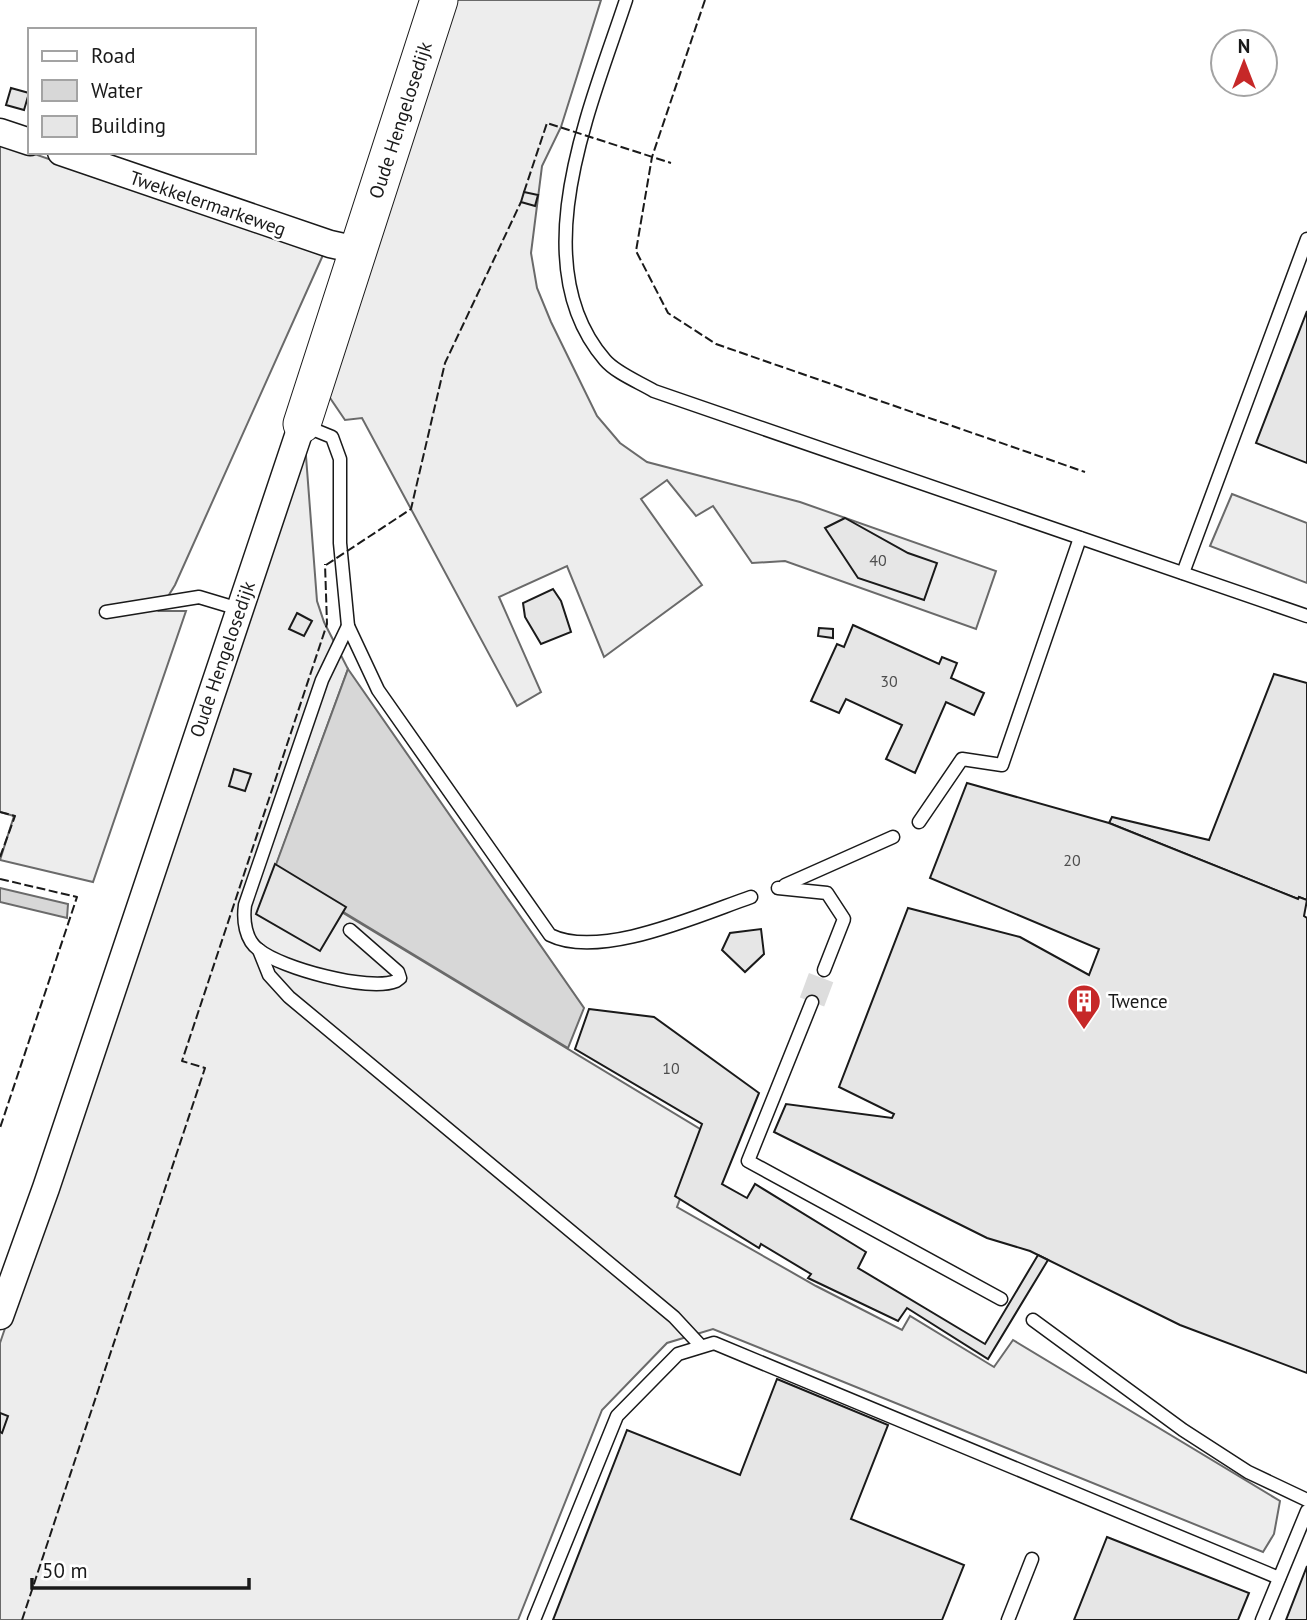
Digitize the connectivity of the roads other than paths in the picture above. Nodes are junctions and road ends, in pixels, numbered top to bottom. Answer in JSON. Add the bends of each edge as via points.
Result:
{"nodes":[{"id":1,"x":439,"y":0,"type":"edge"},
{"id":2,"x":626,"y":0,"type":"edge"},
{"id":3,"x":0,"y":132,"type":"edge"},
{"id":4,"x":28,"y":141,"type":"edge"},
{"id":5,"x":67,"y":154,"type":"edge"},
{"id":6,"x":1307,"y":239,"type":"edge"},
{"id":7,"x":357,"y":250,"type":"junction"},
{"id":8,"x":302,"y":424,"type":"junction"},
{"id":9,"x":1080,"y":538,"type":"junction"},
{"id":10,"x":1183,"y":573,"type":"junction"},
{"id":11,"x":239,"y":609,"type":"junction"},
{"id":12,"x":106,"y":612,"type":"dead end"},
{"id":13,"x":1307,"y":616,"type":"edge"},
{"id":14,"x":348,"y":626,"type":"junction"},
{"id":15,"x":919,"y":822,"type":"dead end"},
{"id":16,"x":893,"y":836,"type":"dead end"},
{"id":17,"x":751,"y":897,"type":"dead end"},
{"id":18,"x":350,"y":930,"type":"dead end"},
{"id":19,"x":259,"y":950,"type":"junction"},
{"id":20,"x":824,"y":970,"type":"tunnel mouth"},
{"id":21,"x":812,"y":1002,"type":"tunnel mouth"},
{"id":22,"x":1001,"y":1299,"type":"dead end"},
{"id":23,"x":0,"y":1316,"type":"edge"},
{"id":24,"x":1032,"y":1320,"type":"dead end"},
{"id":25,"x":700,"y":1345,"type":"junction"},
{"id":26,"x":1307,"y":1500,"type":"edge"},
{"id":27,"x":1307,"y":1511,"type":"edge"},
{"id":28,"x":1032,"y":1559,"type":"dead end"},
{"id":29,"x":1279,"y":1578,"type":"junction"},
{"id":30,"x":534,"y":1620,"type":"edge"},
{"id":31,"x":1008,"y":1620,"type":"edge"},
{"id":32,"x":1262,"y":1620,"type":"edge"}],
"edges":[{"from":1,"to":7,"type":"street","name":"Oude Hengelosedijk"},
{"from":2,"to":9,"type":"lane","via":[[582,134],[568,203],[567,281],[584,328],[606,362],[654,391]]},
{"from":3,"to":4,"type":"street"},
{"from":5,"to":7,"type":"street","name":"Twekkelermarkeweg"},
{"from":6,"to":10,"type":"lane"},
{"from":7,"to":8,"type":"street","name":"Oude Hengelosedijk"},
{"from":8,"to":11,"type":"street","name":"Oude Hengelosedijk"},
{"from":8,"to":14,"type":"lane","via":[[332,437],[340,459],[340,543]]},
{"from":9,"to":10,"type":"lane"},
{"from":9,"to":15,"type":"lane","via":[[1002,765],[962,759]]},
{"from":10,"to":13,"type":"lane"},
{"from":11,"to":12,"type":"lane","via":[[199,597]]},
{"from":11,"to":23,"type":"street","name":"Oude Hengelosedijk"},
{"from":14,"to":17,"type":"lane","via":[[378,690],[550,935],[580,945],[609,941]]},
{"from":14,"to":19,"type":"lane","via":[[322,680],[245,905],[243,921]]},
{"from":16,"to":20,"type":"lane","via":[[778,888],[827,893],[844,919]]},
{"from":18,"to":19,"type":"lane","via":[[400,978],[369,984],[342,980],[303,970]]},
{"from":19,"to":25,"type":"lane","via":[[269,975],[289,997],[674,1317]]},
{"from":21,"to":22,"type":"lane","via":[[748,1161]]},
{"from":24,"to":26,"type":"lane","via":[[1183,1430],[1248,1472]]},
{"from":25,"to":29,"type":"lane","via":[[714,1343]]},
{"from":25,"to":30,"type":"lane","via":[[678,1354],[617,1416]]},
{"from":27,"to":29,"type":"lane"},
{"from":28,"to":31,"type":"lane"},
{"from":29,"to":32,"type":"lane"}]}
